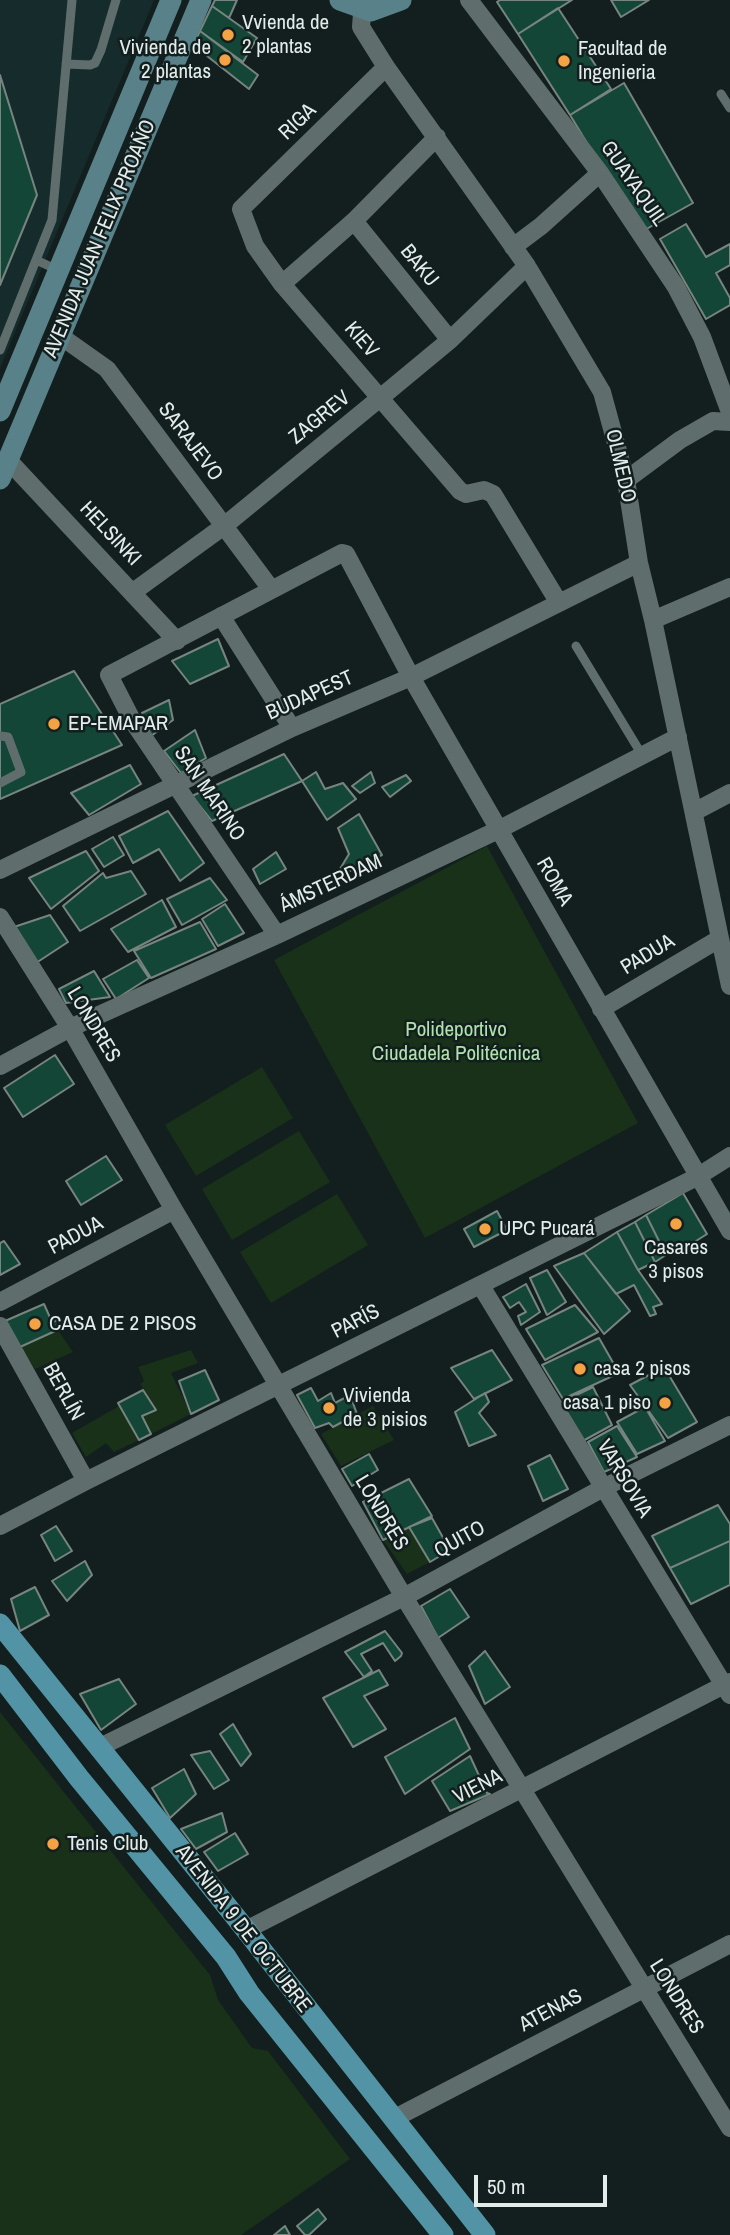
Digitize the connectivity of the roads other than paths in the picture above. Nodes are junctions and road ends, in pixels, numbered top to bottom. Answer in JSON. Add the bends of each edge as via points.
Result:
{"nodes":[{"id":1,"x":72,"y":0,"type":"edge"},
{"id":2,"x":116,"y":0,"type":"edge"},
{"id":3,"x":171,"y":0,"type":"edge"},
{"id":4,"x":201,"y":0,"type":"edge"},
{"id":5,"x":340,"y":0,"type":"edge"},
{"id":6,"x":401,"y":0,"type":"edge"},
{"id":7,"x":469,"y":0,"type":"edge"},
{"id":8,"x":365,"y":6,"type":"edge"},
{"id":9,"x":66,"y":64,"type":"junction"},
{"id":10,"x":386,"y":67,"type":"junction"},
{"id":11,"x":720,"y":94,"type":"dead end"},
{"id":12,"x":730,"y":108,"type":"edge"},
{"id":13,"x":437,"y":137,"type":"junction"},
{"id":14,"x":600,"y":173,"type":"junction"},
{"id":15,"x":241,"y":209,"type":"joint"},
{"id":16,"x":354,"y":221,"type":"junction"},
{"id":17,"x":513,"y":247,"type":"junction"},
{"id":18,"x":36,"y":260,"type":"junction"},
{"id":19,"x":527,"y":266,"type":"junction"},
{"id":20,"x":60,"y":271,"type":"junction"},
{"id":21,"x":282,"y":284,"type":"junction"},
{"id":22,"x":59,"y":335,"type":"junction"},
{"id":23,"x":450,"y":340,"type":"junction"},
{"id":24,"x":0,"y":350,"type":"edge"},
{"id":25,"x":380,"y":398,"type":"junction"},
{"id":26,"x":0,"y":411,"type":"edge"},
{"id":27,"x":730,"y":412,"type":"edge"},
{"id":28,"x":730,"y":422,"type":"edge"},
{"id":29,"x":4,"y":469,"type":"edge"},
{"id":30,"x":626,"y":480,"type":"junction"},
{"id":31,"x":224,"y":526,"type":"junction"},
{"id":32,"x":639,"y":563,"type":"junction"},
{"id":33,"x":730,"y":587,"type":"edge"},
{"id":34,"x":271,"y":589,"type":"junction"},
{"id":35,"x":133,"y":592,"type":"junction"},
{"id":36,"x":559,"y":603,"type":"junction"},
{"id":37,"x":221,"y":616,"type":"junction"},
{"id":38,"x":653,"y":620,"type":"junction"},
{"id":39,"x":177,"y":640,"type":"junction"},
{"id":40,"x":576,"y":646,"type":"dead end"},
{"id":41,"x":411,"y":677,"type":"junction"},
{"id":42,"x":292,"y":728,"type":"junction"},
{"id":43,"x":0,"y":736,"type":"edge"},
{"id":44,"x":678,"y":737,"type":"junction"},
{"id":45,"x":642,"y":755,"type":"junction"},
{"id":46,"x":0,"y":783,"type":"edge"},
{"id":47,"x":175,"y":785,"type":"junction"},
{"id":48,"x":730,"y":793,"type":"edge"},
{"id":49,"x":694,"y":811,"type":"junction"},
{"id":50,"x":498,"y":830,"type":"junction"},
{"id":51,"x":0,"y":870,"type":"edge"},
{"id":52,"x":0,"y":917,"type":"edge"},
{"id":53,"x":277,"y":934,"type":"junction"},
{"id":54,"x":719,"y":939,"type":"junction"},
{"id":55,"x":730,"y":986,"type":"edge"},
{"id":56,"x":601,"y":1009,"type":"junction"},
{"id":57,"x":70,"y":1028,"type":"junction"},
{"id":58,"x":0,"y":1066,"type":"edge"},
{"id":59,"x":730,"y":1156,"type":"edge"},
{"id":60,"x":697,"y":1177,"type":"junction"},
{"id":61,"x":174,"y":1210,"type":"junction"},
{"id":62,"x":730,"y":1231,"type":"edge"},
{"id":63,"x":481,"y":1286,"type":"junction"},
{"id":64,"x":0,"y":1302,"type":"edge"},
{"id":65,"x":0,"y":1326,"type":"edge"},
{"id":66,"x":279,"y":1386,"type":"junction"},
{"id":67,"x":730,"y":1425,"type":"edge"},
{"id":68,"x":86,"y":1481,"type":"junction"},
{"id":69,"x":603,"y":1488,"type":"junction"},
{"id":70,"x":0,"y":1526,"type":"edge"},
{"id":71,"x":404,"y":1597,"type":"junction"},
{"id":72,"x":0,"y":1624,"type":"edge"},
{"id":73,"x":0,"y":1675,"type":"edge"},
{"id":74,"x":728,"y":1687,"type":"edge"},
{"id":75,"x":98,"y":1748,"type":"junction"},
{"id":76,"x":523,"y":1789,"type":"junction"},
{"id":77,"x":246,"y":1930,"type":"junction"},
{"id":78,"x":730,"y":1944,"type":"edge"},
{"id":79,"x":644,"y":1988,"type":"junction"},
{"id":80,"x":393,"y":2119,"type":"junction"},
{"id":81,"x":730,"y":2128,"type":"edge"},
{"id":82,"x":443,"y":2235,"type":"edge"},
{"id":83,"x":485,"y":2235,"type":"edge"}],
"edges":[{"from":1,"to":9,"type":"lane"},
{"from":2,"to":9,"type":"lane","via":[[94,63]]},
{"from":3,"to":20,"type":"street","name":"AVENIDA JUAN FELIX PROAÑO"},
{"from":4,"to":22,"type":"street","name":"AVENIDA JUAN FELIX PROAÑO"},
{"from":5,"to":8,"type":"street"},
{"from":6,"to":8,"type":"street"},
{"from":7,"to":14,"type":"street","name":"GUAYAQUIL"},
{"from":8,"to":10,"type":"street","name":"OLMEDO","via":[[361,27]]},
{"from":9,"to":18,"type":"lane","via":[[52,220]]},
{"from":10,"to":13,"type":"street","name":"OLMEDO"},
{"from":10,"to":15,"type":"street","name":"RIGA"},
{"from":11,"to":12,"type":"lane"},
{"from":13,"to":16,"type":"street"},
{"from":13,"to":17,"type":"street","name":"OLMEDO"},
{"from":14,"to":17,"type":"street"},
{"from":14,"to":27,"type":"street","name":"GUAYAQUIL","via":[[676,287],[702,338]]},
{"from":15,"to":21,"type":"street","name":"KIEV","via":[[255,246]]},
{"from":16,"to":21,"type":"street"},
{"from":16,"to":23,"type":"street","name":"BAKU"},
{"from":17,"to":19,"type":"street","name":"OLMEDO"},
{"from":18,"to":20,"type":"lane"},
{"from":18,"to":24,"type":"lane"},
{"from":19,"to":23,"type":"street","name":"ZAGREV"},
{"from":19,"to":30,"type":"street","name":"OLMEDO","via":[[602,392]]},
{"from":20,"to":26,"type":"street","name":"AVENIDA JUAN FELIX PROAÑO"},
{"from":21,"to":25,"type":"street","name":"KIEV"},
{"from":22,"to":29,"type":"street","name":"AVENIDA JUAN FELIX PROAÑO"},
{"from":22,"to":31,"type":"street","name":"SARAJEVO","via":[[107,369]]},
{"from":23,"to":25,"type":"street","name":"ZAGREV"},
{"from":25,"to":31,"type":"street","name":"ZAGREV"},
{"from":25,"to":36,"type":"street","name":"KIEV","via":[[460,491],[493,494]]},
{"from":28,"to":30,"type":"street","via":[[713,421]]},
{"from":29,"to":35,"type":"street","name":"HELSINKI"},
{"from":30,"to":32,"type":"street","name":"OLMEDO"},
{"from":31,"to":34,"type":"street","name":"SARAJEVO"},
{"from":31,"to":35,"type":"street","name":"ZAGREV"},
{"from":32,"to":36,"type":"street","name":"BUDAPEST"},
{"from":32,"to":38,"type":"street","name":"OLMEDO"},
{"from":33,"to":38,"type":"street"},
{"from":34,"to":37,"type":"street"},
{"from":34,"to":41,"type":"street","name":"ROMA","via":[[344,553]]},
{"from":35,"to":39,"type":"street","name":"HELSINKI"},
{"from":36,"to":41,"type":"street","name":"BUDAPEST"},
{"from":37,"to":39,"type":"street"},
{"from":37,"to":42,"type":"street"},
{"from":38,"to":44,"type":"street","name":"OLMEDO"},
{"from":39,"to":47,"type":"street","name":"SAN MARINO","via":[[108,675]]},
{"from":40,"to":45,"type":"lane"},
{"from":41,"to":42,"type":"street","name":"BUDAPEST"},
{"from":41,"to":50,"type":"street","name":"ROMA"},
{"from":42,"to":47,"type":"street","name":"BUDAPEST"},
{"from":43,"to":46,"type":"lane","via":[[8,737],[21,772]]},
{"from":44,"to":45,"type":"street","name":"ÁMSTERDAM"},
{"from":44,"to":49,"type":"street","name":"OLMEDO"},
{"from":45,"to":50,"type":"street","name":"ÁMSTERDAM"},
{"from":47,"to":51,"type":"street","name":"BUDAPEST"},
{"from":47,"to":53,"type":"street","name":"SAN MARINO"},
{"from":48,"to":49,"type":"street"},
{"from":49,"to":54,"type":"street","name":"OLMEDO"},
{"from":50,"to":53,"type":"street","name":"ÁMSTERDAM"},
{"from":50,"to":56,"type":"street","name":"ROMA"},
{"from":52,"to":57,"type":"street","name":"LONDRES"},
{"from":53,"to":57,"type":"street","name":"ÁMSTERDAM"},
{"from":54,"to":55,"type":"street","name":"OLMEDO"},
{"from":54,"to":56,"type":"street","name":"PADUA"},
{"from":56,"to":60,"type":"street","name":"ROMA"},
{"from":57,"to":58,"type":"street","name":"ÁMSTERDAM"},
{"from":57,"to":61,"type":"street","name":"LONDRES"},
{"from":59,"to":60,"type":"street","name":"PARÍS"},
{"from":60,"to":62,"type":"street","name":"ROMA"},
{"from":60,"to":63,"type":"street","name":"PARÍS"},
{"from":61,"to":64,"type":"street","name":"PADUA"},
{"from":61,"to":66,"type":"street","name":"LONDRES"},
{"from":63,"to":66,"type":"street","name":"PARÍS"},
{"from":63,"to":69,"type":"street","name":"VARSOVIA"},
{"from":65,"to":68,"type":"street","name":"BERLÍN"},
{"from":66,"to":68,"type":"street","name":"PARÍS"},
{"from":66,"to":71,"type":"street","name":"LONDRES"},
{"from":67,"to":69,"type":"street","name":"QUITO"},
{"from":68,"to":70,"type":"street","name":"PARÍS"},
{"from":69,"to":71,"type":"street","name":"QUITO"},
{"from":69,"to":74,"type":"street","name":"VARSOVIA"},
{"from":71,"to":75,"type":"street","name":"QUITO"},
{"from":71,"to":76,"type":"street","name":"LONDRES"},
{"from":72,"to":75,"type":"main road","name":"AVENIDA 9 DE OCTUBRE"},
{"from":73,"to":82,"type":"main road","name":"AVENIDA 9 DE OCTUBRE"},
{"from":74,"to":76,"type":"street","name":"VIENA"},
{"from":75,"to":77,"type":"main road","name":"AVENIDA 9 DE OCTUBRE"},
{"from":76,"to":77,"type":"street","name":"VIENA"},
{"from":76,"to":79,"type":"street","name":"LONDRES"},
{"from":77,"to":80,"type":"main road","name":"AVENIDA 9 DE OCTUBRE"},
{"from":78,"to":79,"type":"street","name":"ATENAS"},
{"from":79,"to":80,"type":"street","name":"ATENAS"},
{"from":79,"to":81,"type":"street","name":"LONDRES"},
{"from":80,"to":83,"type":"main road","name":"AVENIDA 9 DE OCTUBRE"}]}
